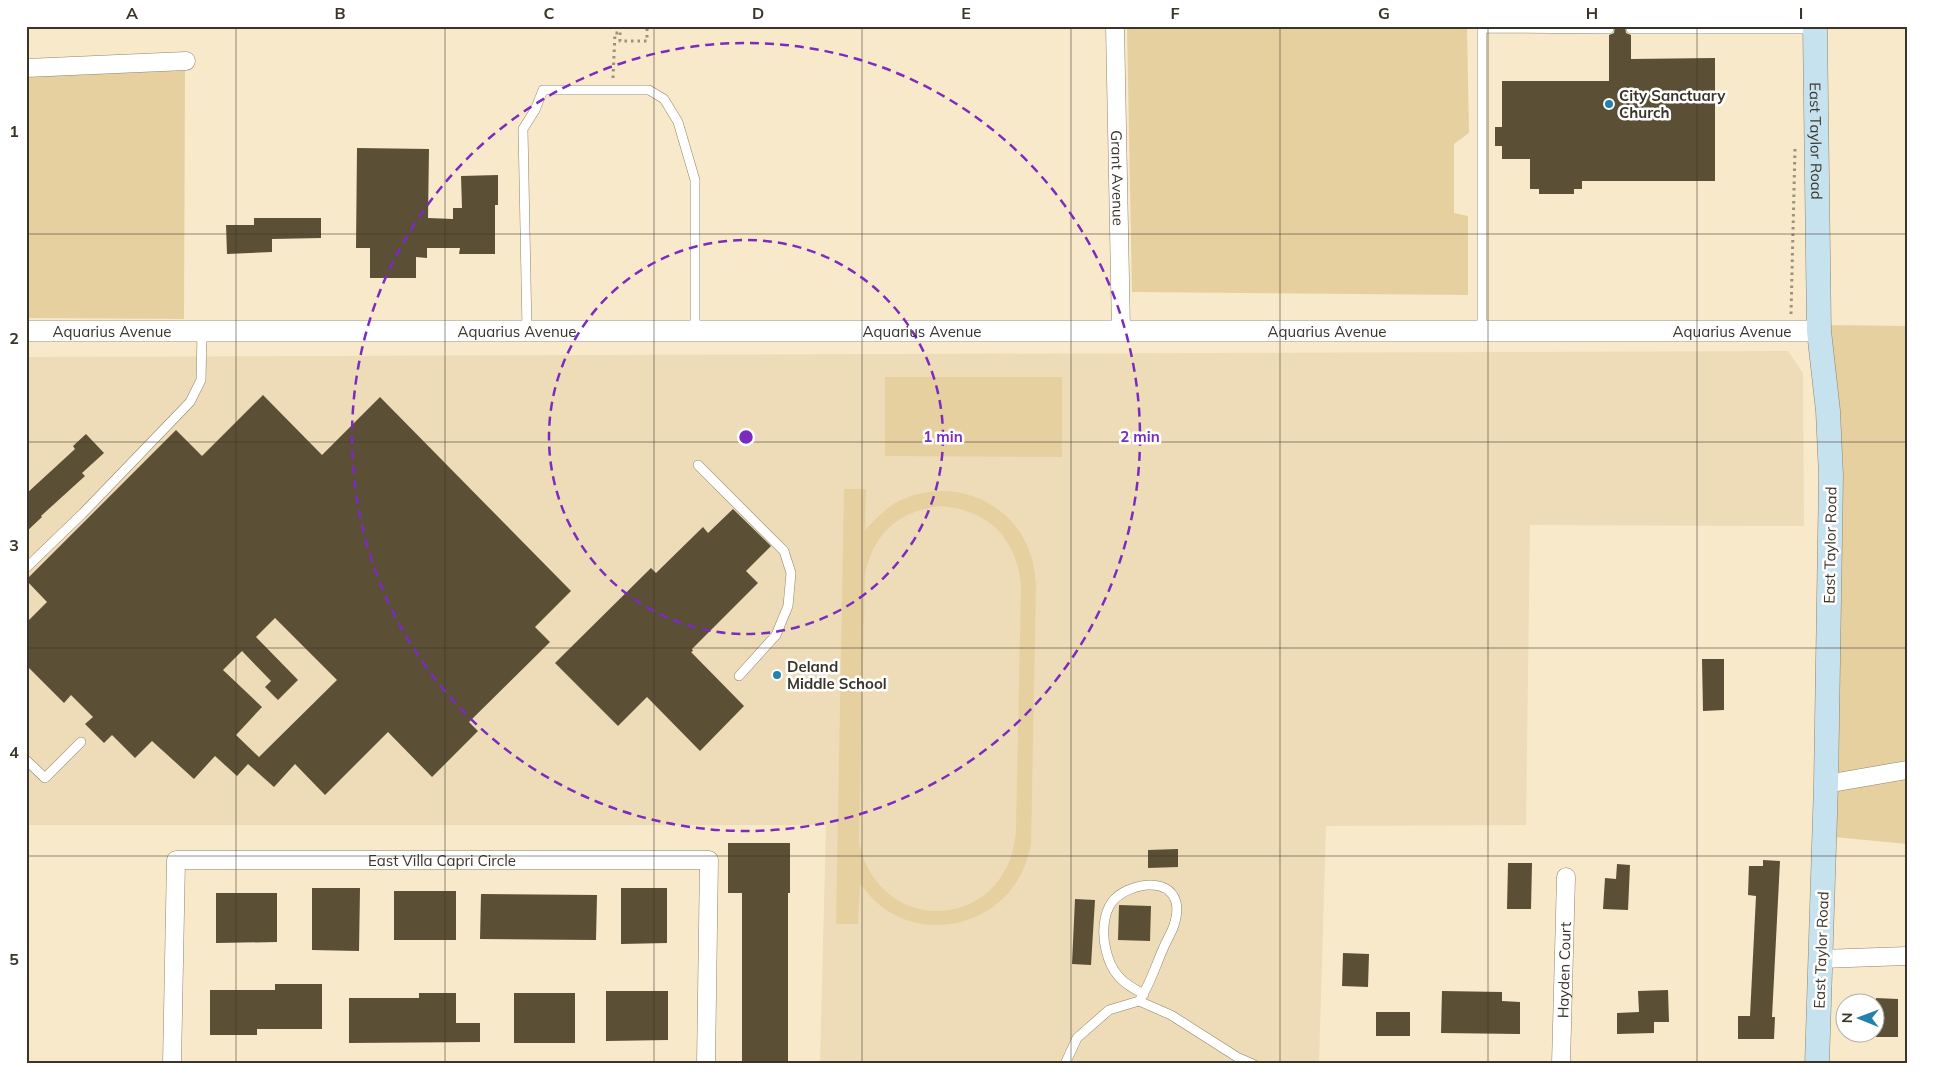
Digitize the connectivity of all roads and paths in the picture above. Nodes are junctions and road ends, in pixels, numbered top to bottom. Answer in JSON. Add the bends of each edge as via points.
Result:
{"nodes":[{"id":1,"x":620,"y":26,"type":"edge"},
{"id":2,"x":647,"y":26,"type":"edge"},
{"id":3,"x":1115,"y":26,"type":"edge"},
{"id":4,"x":1482,"y":27,"type":"edge"},
{"id":5,"x":1815,"y":28,"type":"edge"},
{"id":6,"x":1609,"y":29,"type":"dead end"},
{"id":7,"x":1631,"y":29,"type":"dead end"},
{"id":8,"x":620,"y":33,"type":"junction"},
{"id":9,"x":186,"y":61,"type":"dead end"},
{"id":10,"x":26,"y":68,"type":"edge"},
{"id":11,"x":612,"y":89,"type":"junction"},
{"id":12,"x":1795,"y":142,"type":"dead end"},
{"id":13,"x":1791,"y":317,"type":"dead end"},
{"id":14,"x":528,"y":330,"type":"junction"},
{"id":15,"x":695,"y":330,"type":"junction"},
{"id":16,"x":1121,"y":330,"type":"junction"},
{"id":17,"x":1482,"y":330,"type":"junction"},
{"id":18,"x":26,"y":331,"type":"edge"},
{"id":19,"x":202,"y":331,"type":"junction"},
{"id":20,"x":1818,"y":331,"type":"junction"},
{"id":21,"x":698,"y":465,"type":"dead end"},
{"id":22,"x":26,"y":568,"type":"edge"},
{"id":23,"x":739,"y":676,"type":"dead end"},
{"id":24,"x":81,"y":742,"type":"dead end"},
{"id":25,"x":26,"y":760,"type":"edge"},
{"id":26,"x":1907,"y":770,"type":"edge"},
{"id":27,"x":1826,"y":784,"type":"junction"},
{"id":28,"x":1566,"y":877,"type":"dead end"},
{"id":29,"x":1907,"y":956,"type":"edge"},
{"id":30,"x":1821,"y":958,"type":"junction"},
{"id":31,"x":1142,"y":997,"type":"junction"},
{"id":32,"x":172,"y":1064,"type":"edge"},
{"id":33,"x":706,"y":1064,"type":"edge"},
{"id":34,"x":1065,"y":1064,"type":"edge"},
{"id":35,"x":1253,"y":1064,"type":"edge"},
{"id":36,"x":1561,"y":1064,"type":"edge"},
{"id":37,"x":1817,"y":1064,"type":"edge"}],
"edges":[{"from":1,"to":8,"type":"path"},
{"from":2,"to":8,"type":"path","via":[[647,41],[620,41]]},
{"from":3,"to":16,"type":"street","name":"Grant Avenue"},
{"from":4,"to":6,"type":"lane"},
{"from":4,"to":17,"type":"lane"},
{"from":5,"to":7,"type":"lane"},
{"from":5,"to":20,"type":"main road","name":"East Taylor Road"},
{"from":8,"to":11,"type":"path","via":[[615,33]]},
{"from":9,"to":10,"type":"street"},
{"from":11,"to":14,"type":"lane","via":[[543,90],[523,129]]},
{"from":11,"to":15,"type":"lane","via":[[649,90],[664,99],[678,122],[695,180]]},
{"from":12,"to":13,"type":"path"},
{"from":14,"to":15,"type":"street","name":"Aquarius Avenue"},
{"from":14,"to":19,"type":"street","name":"Aquarius Avenue"},
{"from":15,"to":16,"type":"street","name":"Aquarius Avenue"},
{"from":16,"to":17,"type":"street","name":"Aquarius Avenue"},
{"from":17,"to":20,"type":"street","name":"Aquarius Avenue"},
{"from":18,"to":19,"type":"street","name":"Aquarius Avenue"},
{"from":19,"to":22,"type":"lane","via":[[201,380],[190,402]]},
{"from":20,"to":27,"type":"main road","name":"East Taylor Road","via":[[1831,468]]},
{"from":21,"to":23,"type":"lane","via":[[784,552],[791,573],[788,606],[776,635]]},
{"from":24,"to":25,"type":"lane","via":[[45,778]]},
{"from":26,"to":27,"type":"street"},
{"from":27,"to":30,"type":"main road","name":"East Taylor Road"},
{"from":28,"to":36,"type":"street","name":"Hayden Court"},
{"from":29,"to":30,"type":"street"},
{"from":30,"to":37,"type":"main road","name":"East Taylor Road"},
{"from":31,"to":31,"type":"lane","via":[[1173,929],[1177,911],[1173,895],[1158,884],[1139,886],[1124,893],[1113,901],[1106,914],[1104,942],[1108,960],[1118,976]]},
{"from":31,"to":34,"type":"lane","via":[[1102,1016],[1077,1038]]},
{"from":31,"to":35,"type":"lane"},
{"from":32,"to":33,"type":"street","name":"East Villa Capri Circle","via":[[176,860],[709,860]]}]}
